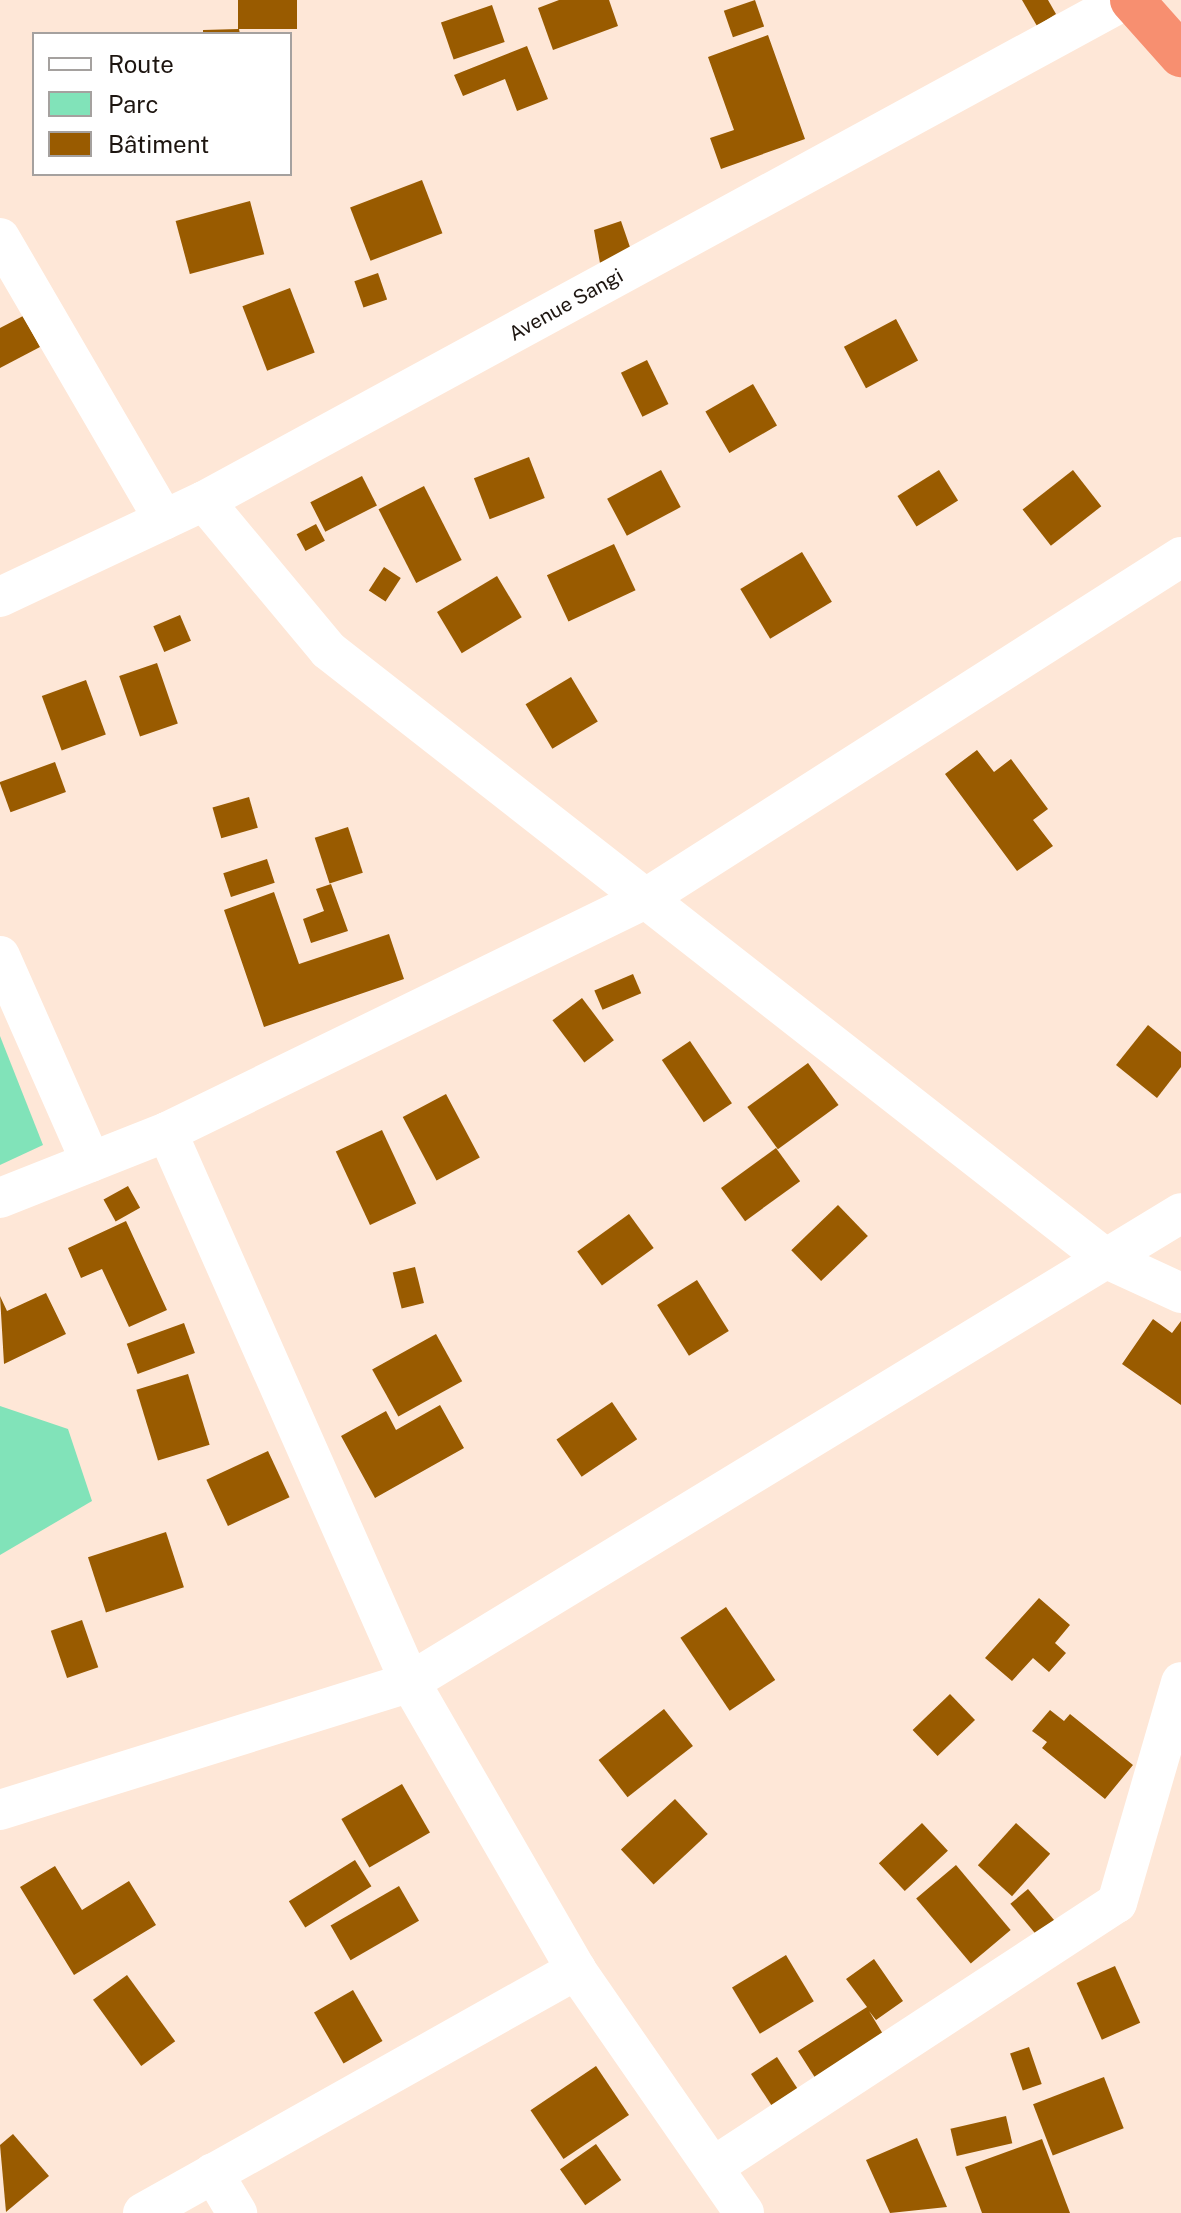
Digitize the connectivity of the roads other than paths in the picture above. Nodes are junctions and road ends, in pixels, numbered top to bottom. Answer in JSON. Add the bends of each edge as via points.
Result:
{"nodes":[{"id":1,"x":1125,"y":0,"type":"edge"},
{"id":2,"x":1132,"y":0,"type":"edge"},
{"id":3,"x":1181,"y":55,"type":"edge"},
{"id":4,"x":0,"y":238,"type":"edge"},
{"id":5,"x":204,"y":501,"type":"junction"},
{"id":6,"x":164,"y":520,"type":"junction"},
{"id":7,"x":1181,"y":557,"type":"edge"},
{"id":8,"x":0,"y":597,"type":"edge"},
{"id":9,"x":643,"y":900,"type":"junction"},
{"id":10,"x":0,"y":956,"type":"edge"},
{"id":11,"x":167,"y":1132,"type":"junction"},
{"id":12,"x":91,"y":1162,"type":"junction"},
{"id":13,"x":0,"y":1198,"type":"edge"},
{"id":14,"x":1181,"y":1213,"type":"edge"},
{"id":15,"x":1105,"y":1258,"type":"junction"},
{"id":16,"x":1181,"y":1293,"type":"edge"},
{"id":17,"x":410,"y":1682,"type":"junction"},
{"id":18,"x":1181,"y":1682,"type":"edge"},
{"id":19,"x":0,"y":1810,"type":"edge"},
{"id":20,"x":576,"y":1970,"type":"junction"},
{"id":21,"x":716,"y":2165,"type":"junction"},
{"id":22,"x":213,"y":2173,"type":"junction"},
{"id":23,"x":143,"y":2213,"type":"edge"},
{"id":24,"x":237,"y":2213,"type":"edge"},
{"id":25,"x":744,"y":2213,"type":"edge"}],
"edges":[{"from":1,"to":5,"type":"street","name":"Avenue Sangi"},
{"from":2,"to":3,"type":"highway"},
{"from":4,"to":6,"type":"street"},
{"from":5,"to":6,"type":"street","name":"Avenue Sangi"},
{"from":5,"to":9,"type":"street","via":[[328,650]]},
{"from":6,"to":8,"type":"street","name":"Avenue Sangi"},
{"from":7,"to":9,"type":"street"},
{"from":9,"to":11,"type":"street"},
{"from":9,"to":15,"type":"street"},
{"from":10,"to":12,"type":"street"},
{"from":11,"to":12,"type":"street"},
{"from":11,"to":17,"type":"street"},
{"from":12,"to":13,"type":"street"},
{"from":14,"to":15,"type":"street"},
{"from":15,"to":16,"type":"street"},
{"from":15,"to":17,"type":"street"},
{"from":17,"to":19,"type":"street"},
{"from":17,"to":20,"type":"street"},
{"from":18,"to":21,"type":"street","via":[[1117,1903]]},
{"from":20,"to":21,"type":"street"},
{"from":20,"to":22,"type":"street"},
{"from":21,"to":25,"type":"street"},
{"from":22,"to":23,"type":"street"},
{"from":22,"to":24,"type":"street"}]}
